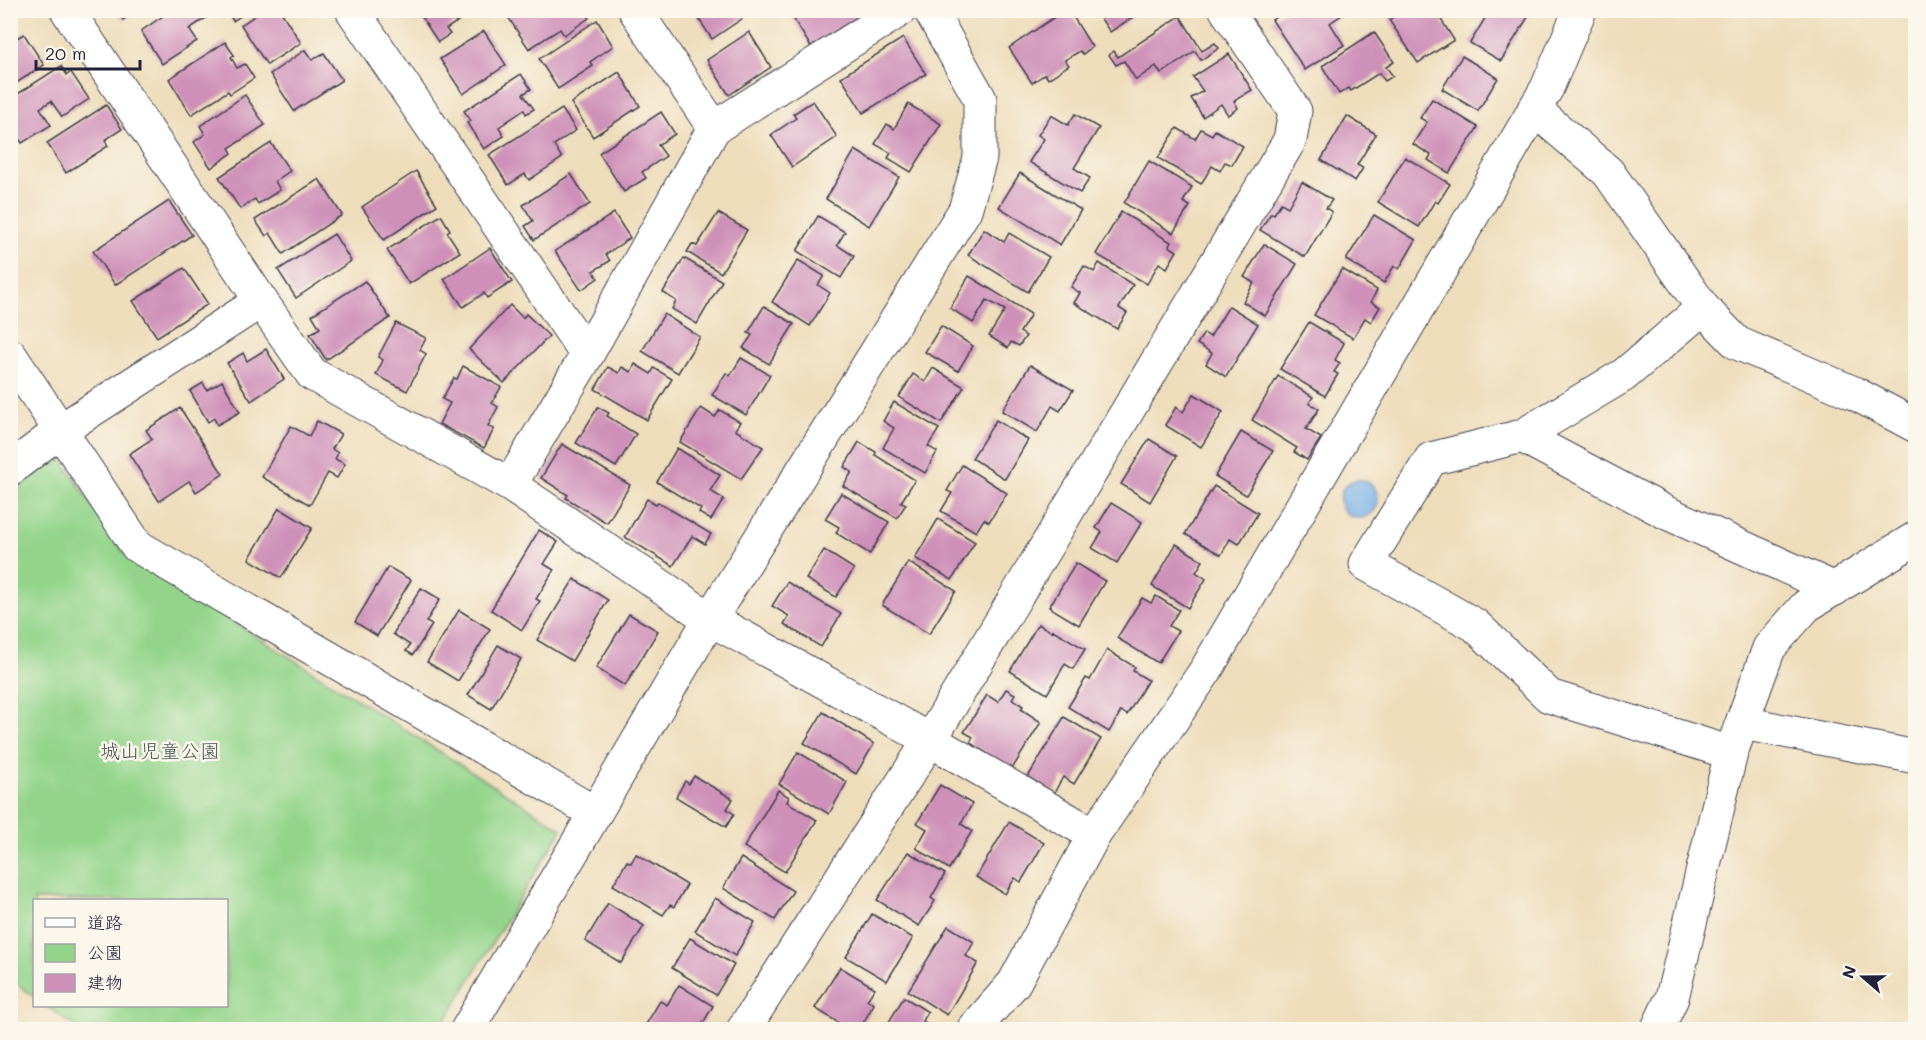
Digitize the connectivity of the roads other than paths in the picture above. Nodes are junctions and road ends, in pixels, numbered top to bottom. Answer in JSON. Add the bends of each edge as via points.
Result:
{"nodes":[{"id":1,"x":67,"y":10,"type":"edge"},
{"id":2,"x":352,"y":10,"type":"edge"},
{"id":3,"x":635,"y":10,"type":"edge"},
{"id":4,"x":900,"y":10,"type":"edge"},
{"id":5,"x":930,"y":10,"type":"edge"},
{"id":6,"x":1226,"y":10,"type":"edge"},
{"id":7,"x":1580,"y":10,"type":"edge"},
{"id":8,"x":1534,"y":110,"type":"junction"},
{"id":9,"x":714,"y":128,"type":"junction"},
{"id":10,"x":261,"y":301,"type":"junction"},
{"id":11,"x":1703,"y":308,"type":"junction"},
{"id":12,"x":10,"y":355,"type":"edge"},
{"id":13,"x":587,"y":355,"type":"junction"},
{"id":14,"x":1916,"y":426,"type":"edge"},
{"id":15,"x":61,"y":430,"type":"junction"},
{"id":16,"x":1522,"y":436,"type":"junction"},
{"id":17,"x":10,"y":469,"type":"edge"},
{"id":18,"x":510,"y":485,"type":"junction"},
{"id":19,"x":1911,"y":545,"type":"edge"},
{"id":20,"x":1835,"y":589,"type":"junction"},
{"id":21,"x":710,"y":620,"type":"junction"},
{"id":22,"x":1743,"y":723,"type":"junction"},
{"id":23,"x":930,"y":740,"type":"junction"},
{"id":24,"x":1731,"y":753,"type":"junction"},
{"id":25,"x":1916,"y":757,"type":"edge"},
{"id":26,"x":595,"y":813,"type":"junction"},
{"id":27,"x":1094,"y":835,"type":"junction"},
{"id":28,"x":475,"y":1027,"type":"edge"},
{"id":29,"x":743,"y":1029,"type":"edge"},
{"id":30,"x":973,"y":1029,"type":"edge"},
{"id":31,"x":1658,"y":1029,"type":"edge"}],
"edges":[{"from":1,"to":10,"type":"street"},
{"from":2,"to":13,"type":"street"},
{"from":3,"to":9,"type":"street"},
{"from":4,"to":9,"type":"street"},
{"from":5,"to":21,"type":"street","via":[[980,99],[980,158],[965,210]]},
{"from":6,"to":23,"type":"street","via":[[1295,111],[1290,140]]},
{"from":7,"to":8,"type":"street"},
{"from":8,"to":11,"type":"street","via":[[1608,172]]},
{"from":8,"to":27,"type":"street","via":[[1206,670]]},
{"from":9,"to":13,"type":"street"},
{"from":10,"to":15,"type":"street"},
{"from":10,"to":18,"type":"street","via":[[312,374]]},
{"from":11,"to":14,"type":"street","via":[[1737,343],[1854,393]]},
{"from":11,"to":16,"type":"street","via":[[1624,375]]},
{"from":12,"to":15,"type":"street"},
{"from":13,"to":18,"type":"street"},
{"from":15,"to":17,"type":"street"},
{"from":15,"to":26,"type":"street","via":[[136,546]]},
{"from":16,"to":20,"type":"street","via":[[1665,512]]},
{"from":16,"to":24,"type":"street","via":[[1431,459],[1366,564],[1475,625],[1549,696]]},
{"from":18,"to":21,"type":"street"},
{"from":19,"to":20,"type":"street"},
{"from":20,"to":22,"type":"street","via":[[1806,606],[1769,648]]},
{"from":21,"to":23,"type":"street"},
{"from":21,"to":26,"type":"street"},
{"from":22,"to":24,"type":"street"},
{"from":22,"to":25,"type":"street"},
{"from":23,"to":27,"type":"street"},
{"from":23,"to":29,"type":"street"},
{"from":24,"to":31,"type":"street","via":[[1672,998]]},
{"from":26,"to":28,"type":"street"},
{"from":27,"to":30,"type":"street","via":[[1014,983]]}]}
